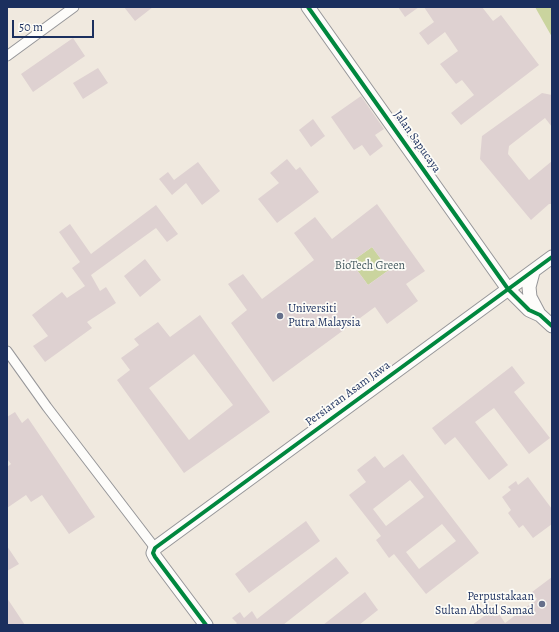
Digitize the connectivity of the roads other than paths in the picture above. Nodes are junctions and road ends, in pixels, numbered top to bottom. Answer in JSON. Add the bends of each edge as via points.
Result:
{"nodes":[{"id":1,"x":74,"y":7,"type":"edge"},
{"id":2,"x":308,"y":7,"type":"edge"},
{"id":3,"x":7,"y":56,"type":"edge"},
{"id":4,"x":552,"y":257,"type":"edge"},
{"id":5,"x":533,"y":272,"type":"junction"},
{"id":6,"x":508,"y":289,"type":"junction"},
{"id":7,"x":540,"y":315,"type":"junction"},
{"id":8,"x":552,"y":326,"type":"edge"},
{"id":9,"x":7,"y":352,"type":"edge"},
{"id":10,"x":155,"y":548,"type":"junction"},
{"id":11,"x":206,"y":625,"type":"edge"}],
"edges":[{"from":1,"to":3,"type":"street"},
{"from":2,"to":6,"type":"street","name":"Jalan Sapucaya"},
{"from":4,"to":5,"type":"street","name":"Persiaran Asam Jawa"},
{"from":5,"to":6,"type":"street","name":"Persiaran Asam Jawa"},
{"from":5,"to":7,"type":"street","via":[[529,287],[530,297]]},
{"from":6,"to":7,"type":"street","name":"Jalan Sapucaya","via":[[529,310]]},
{"from":6,"to":10,"type":"street","name":"Persiaran Asam Jawa"},
{"from":7,"to":8,"type":"street"},
{"from":9,"to":10,"type":"street"},
{"from":10,"to":11,"type":"street","via":[[155,557]]}]}
